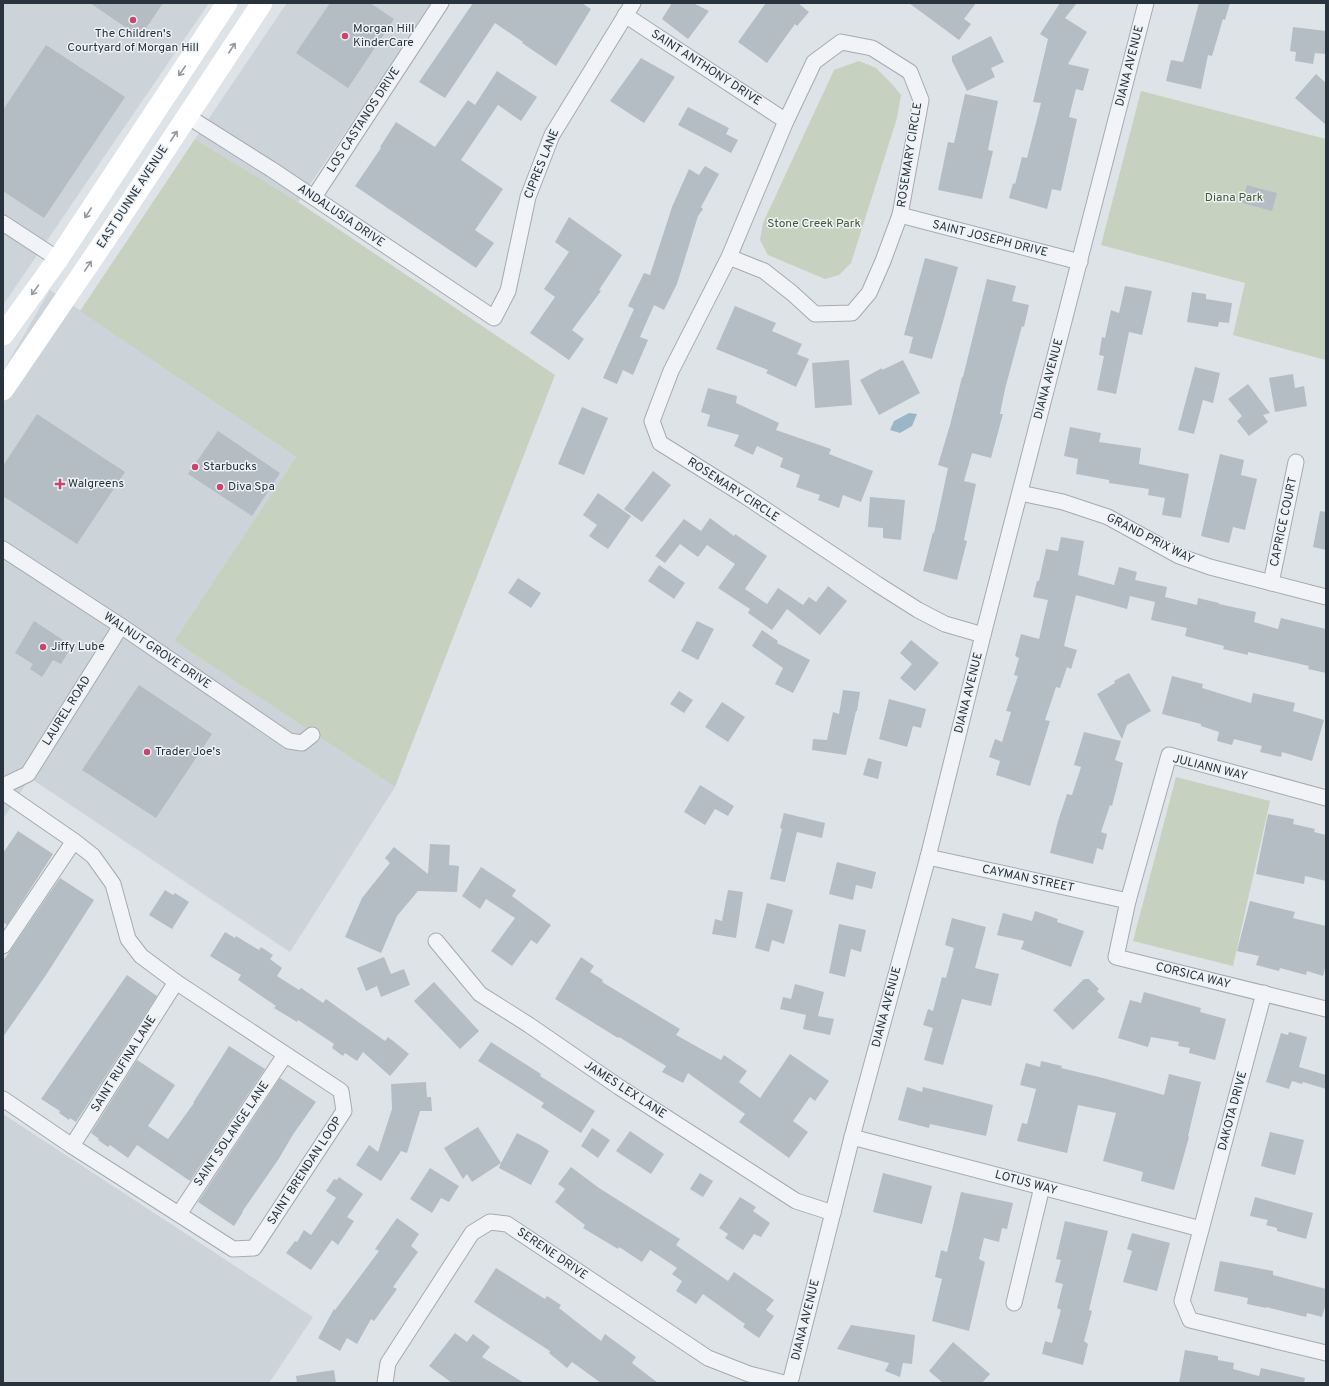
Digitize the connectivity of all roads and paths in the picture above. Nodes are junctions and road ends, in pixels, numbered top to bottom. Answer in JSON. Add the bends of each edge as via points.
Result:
{"nodes":[{"id":1,"x":228,"y":3,"type":"edge"},
{"id":2,"x":262,"y":3,"type":"edge"},
{"id":3,"x":441,"y":3,"type":"edge"},
{"id":4,"x":1146,"y":3,"type":"edge"},
{"id":5,"x":629,"y":9,"type":"edge"},
{"id":6,"x":204,"y":38,"type":"junction"},
{"id":7,"x":187,"y":116,"type":"junction"},
{"id":8,"x":786,"y":121,"type":"junction"},
{"id":9,"x":314,"y":197,"type":"junction"},
{"id":10,"x":900,"y":215,"type":"junction"},
{"id":11,"x":3,"y":223,"type":"edge"},
{"id":12,"x":109,"y":235,"type":"junction"},
{"id":13,"x":729,"y":257,"type":"junction"},
{"id":14,"x":58,"y":259,"type":"junction"},
{"id":15,"x":1080,"y":262,"type":"junction"},
{"id":16,"x":494,"y":318,"type":"joint"},
{"id":17,"x":3,"y":335,"type":"edge"},
{"id":18,"x":23,"y":361,"type":"junction"},
{"id":19,"x":3,"y":390,"type":"edge"},
{"id":20,"x":1296,"y":462,"type":"dead end"},
{"id":21,"x":1020,"y":492,"type":"junction"},
{"id":22,"x":3,"y":549,"type":"edge"},
{"id":23,"x":1271,"y":583,"type":"junction"},
{"id":24,"x":1326,"y":597,"type":"edge"},
{"id":25,"x":121,"y":626,"type":"junction"},
{"id":26,"x":983,"y":635,"type":"junction"},
{"id":27,"x":312,"y":735,"type":"dead end"},
{"id":28,"x":3,"y":786,"type":"edge"},
{"id":29,"x":3,"y":792,"type":"edge"},
{"id":30,"x":1326,"y":798,"type":"edge"},
{"id":31,"x":74,"y":841,"type":"junction"},
{"id":32,"x":928,"y":857,"type":"junction"},
{"id":33,"x":1128,"y":901,"type":"junction"},
{"id":34,"x":436,"y":941,"type":"dead end"},
{"id":35,"x":3,"y":946,"type":"edge"},
{"id":36,"x":176,"y":982,"type":"junction"},
{"id":37,"x":1264,"y":993,"type":"junction"},
{"id":38,"x":1326,"y":1009,"type":"edge"},
{"id":39,"x":285,"y":1055,"type":"junction"},
{"id":40,"x":3,"y":1099,"type":"edge"},
{"id":41,"x":852,"y":1136,"type":"junction"},
{"id":42,"x":72,"y":1146,"type":"junction"},
{"id":43,"x":1042,"y":1187,"type":"junction"},
{"id":44,"x":833,"y":1213,"type":"junction"},
{"id":45,"x":179,"y":1214,"type":"junction"},
{"id":46,"x":1201,"y":1229,"type":"junction"},
{"id":47,"x":1014,"y":1303,"type":"dead end"},
{"id":48,"x":1326,"y":1353,"type":"edge"},
{"id":49,"x":386,"y":1383,"type":"edge"},
{"id":50,"x":784,"y":1383,"type":"edge"},
{"id":51,"x":790,"y":1383,"type":"edge"}],
"edges":[{"from":1,"to":6,"type":"main road"},
{"from":7,"to":2,"type":"main road","name":"EAST DUNNE AVENUE","one_way":true},
{"from":3,"to":9,"type":"street","name":"LOS CASTANOS DRIVE"},
{"from":4,"to":15,"type":"street","name":"DIANA AVENUE"},
{"from":5,"to":8,"type":"street","name":"SAINT ANTHONY DRIVE"},
{"from":5,"to":16,"type":"street","name":"CIPRES LANE","via":[[552,134],[528,197],[508,291]]},
{"from":6,"to":7,"type":"main road","via":[[208,48],[206,59],[185,96],[184,107]]},
{"from":6,"to":14,"type":"main road","one_way":true},
{"from":7,"to":9,"type":"street","name":"ANDALUSIA DRIVE"},
{"from":12,"to":7,"type":"main road","name":"EAST DUNNE AVENUE","one_way":true},
{"from":8,"to":10,"type":"street","name":"ROSEMARY CIRCLE","via":[[814,62],[841,42],[872,48],[910,72],[920,100]]},
{"from":8,"to":13,"type":"street","name":"ROSEMARY CIRCLE"},
{"from":9,"to":16,"type":"street","name":"ANDALUSIA DRIVE"},
{"from":10,"to":13,"type":"street","name":"ROSEMARY CIRCLE","via":[[869,293],[852,313],[815,314],[764,271]]},
{"from":10,"to":15,"type":"street","name":"SAINT JOSEPH DRIVE"},
{"from":11,"to":14,"type":"street"},
{"from":12,"to":14,"type":"main road","via":[[90,241],[75,257]]},
{"from":18,"to":12,"type":"main road","name":"EAST DUNNE AVENUE","one_way":true},
{"from":13,"to":26,"type":"street","name":"ROSEMARY CIRCLE","via":[[671,371],[652,421],[660,443],[918,610],[945,624]]},
{"from":14,"to":17,"type":"main road","one_way":true},
{"from":14,"to":18,"type":"main road","via":[[59,284],[23,338],[20,347]]},
{"from":15,"to":21,"type":"street","name":"DIANA AVENUE"},
{"from":18,"to":19,"type":"main road","name":"EAST DUNNE AVENUE"},
{"from":20,"to":23,"type":"street","name":"CAPRICE COURT"},
{"from":21,"to":23,"type":"street","name":"GRAND PRIX WAY","via":[[1108,517],[1179,556]]},
{"from":21,"to":26,"type":"street","name":"DIANA AVENUE"},
{"from":22,"to":25,"type":"street","name":"WALNUT GROVE DRIVE"},
{"from":23,"to":24,"type":"street","name":"GRAND PRIX WAY"},
{"from":25,"to":27,"type":"street","name":"WALNUT GROVE DRIVE","via":[[288,741],[302,743]]},
{"from":25,"to":28,"type":"street","name":"LAUREL ROAD","via":[[28,774]]},
{"from":26,"to":32,"type":"street","name":"DIANA AVENUE"},
{"from":29,"to":31,"type":"street","name":"SAINT BRENDAN LOOP"},
{"from":30,"to":33,"type":"street","name":"JULIANN WAY","via":[[1169,755]]},
{"from":31,"to":35,"type":"street"},
{"from":31,"to":36,"type":"street","name":"SAINT BRENDAN LOOP","via":[[93,856],[113,884],[128,939],[140,956]]},
{"from":32,"to":33,"type":"street","name":"CAYMAN STREET"},
{"from":32,"to":41,"type":"street","name":"DIANA AVENUE"},
{"from":33,"to":37,"type":"street","name":"CORSICA WAY","via":[[1116,957]]},
{"from":34,"to":44,"type":"street","name":"JAMES LEX LANE","via":[[480,994],[618,1087],[796,1201]]},
{"from":36,"to":39,"type":"street","name":"SAINT BRENDAN LOOP"},
{"from":36,"to":42,"type":"street","name":"SAINT RUFINA LANE"},
{"from":37,"to":38,"type":"street","name":"CORSICA WAY"},
{"from":37,"to":46,"type":"street","name":"DAKOTA DRIVE"},
{"from":39,"to":45,"type":"street","name":"SAINT SOLANGE LANE"},
{"from":39,"to":45,"type":"street","name":"SAINT BRENDAN LOOP","via":[[341,1091],[344,1111],[254,1248],[233,1249]]},
{"from":40,"to":42,"type":"street","name":"SAINT BRENDAN LOOP"},
{"from":41,"to":43,"type":"street","name":"LOTUS WAY"},
{"from":41,"to":44,"type":"street","name":"DIANA AVENUE"},
{"from":42,"to":45,"type":"street","name":"SAINT BRENDAN LOOP"},
{"from":43,"to":46,"type":"street","name":"LOTUS WAY"},
{"from":43,"to":47,"type":"street"},
{"from":44,"to":51,"type":"street","name":"DIANA AVENUE"},
{"from":46,"to":48,"type":"street","name":"DAKOTA DRIVE","via":[[1182,1301],[1190,1320]]},
{"from":49,"to":50,"type":"street","name":"SERENE DRIVE","via":[[388,1363],[392,1356],[472,1233],[490,1222],[508,1224],[708,1358],[749,1374]]}]}
